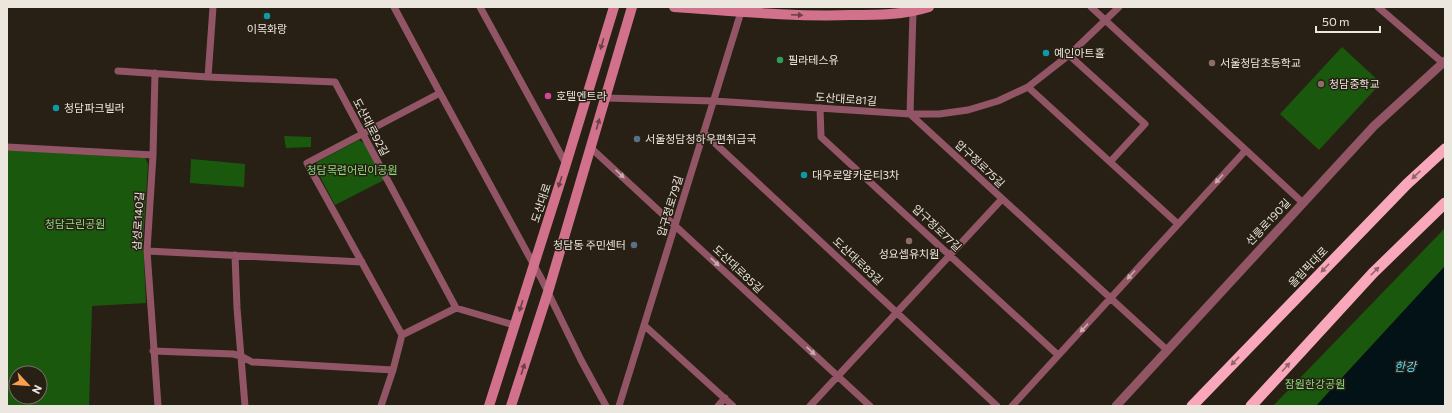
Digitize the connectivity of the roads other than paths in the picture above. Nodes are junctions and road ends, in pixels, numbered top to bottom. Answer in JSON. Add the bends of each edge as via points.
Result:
{"nodes":[{"id":1,"x":213,"y":7,"type":"edge"},
{"id":2,"x":394,"y":7,"type":"edge"},
{"id":3,"x":480,"y":7,"type":"edge"},
{"id":4,"x":614,"y":7,"type":"edge"},
{"id":5,"x":632,"y":7,"type":"edge"},
{"id":6,"x":674,"y":7,"type":"edge"},
{"id":7,"x":929,"y":7,"type":"edge"},
{"id":8,"x":1091,"y":7,"type":"edge"},
{"id":9,"x":1119,"y":7,"type":"edge"},
{"id":10,"x":1378,"y":7,"type":"edge"},
{"id":11,"x":741,"y":12,"type":"junction"},
{"id":12,"x":913,"y":12,"type":"junction"},
{"id":13,"x":1104,"y":20,"type":"junction"},
{"id":14,"x":1069,"y":55,"type":"junction"},
{"id":15,"x":1444,"y":62,"type":"edge"},
{"id":16,"x":118,"y":71,"type":"dead end"},
{"id":17,"x":155,"y":73,"type":"junction"},
{"id":18,"x":208,"y":77,"type":"junction"},
{"id":19,"x":1028,"y":87,"type":"junction"},
{"id":20,"x":440,"y":93,"type":"junction"},
{"id":21,"x":605,"y":98,"type":"junction"},
{"id":22,"x":714,"y":101,"type":"junction"},
{"id":23,"x":820,"y":108,"type":"junction"},
{"id":24,"x":910,"y":114,"type":"junction"},
{"id":25,"x":704,"y":133,"type":"junction"},
{"id":26,"x":363,"y":134,"type":"junction"},
{"id":27,"x":7,"y":147,"type":"edge"},
{"id":28,"x":591,"y":148,"type":"junction"},
{"id":29,"x":1445,"y":149,"type":"edge"},
{"id":30,"x":1246,"y":151,"type":"junction"},
{"id":31,"x":153,"y":155,"type":"junction"},
{"id":32,"x":1110,"y":162,"type":"junction"},
{"id":33,"x":566,"y":164,"type":"junction"},
{"id":34,"x":1002,"y":199,"type":"junction"},
{"id":35,"x":1445,"y":202,"type":"edge"},
{"id":36,"x":1303,"y":203,"type":"junction"},
{"id":37,"x":1178,"y":224,"type":"junction"},
{"id":38,"x":675,"y":225,"type":"junction"},
{"id":39,"x":148,"y":251,"type":"junction"},
{"id":40,"x":235,"y":255,"type":"junction"},
{"id":41,"x":949,"y":255,"type":"junction"},
{"id":42,"x":362,"y":262,"type":"junction"},
{"id":43,"x":533,"y":266,"type":"junction"},
{"id":44,"x":548,"y":292,"type":"junction"},
{"id":45,"x":1110,"y":299,"type":"junction"},
{"id":46,"x":456,"y":308,"type":"junction"},
{"id":47,"x":896,"y":312,"type":"junction"},
{"id":48,"x":514,"y":325,"type":"junction"},
{"id":49,"x":645,"y":326,"type":"junction"},
{"id":50,"x":402,"y":335,"type":"junction"},
{"id":51,"x":1167,"y":350,"type":"junction"},
{"id":52,"x":153,"y":351,"type":"junction"},
{"id":53,"x":1058,"y":355,"type":"junction"},
{"id":54,"x":241,"y":356,"type":"junction"},
{"id":55,"x":393,"y":370,"type":"junction"},
{"id":56,"x":838,"y":376,"type":"junction"},
{"id":57,"x":725,"y":398,"type":"junction"},
{"id":58,"x":158,"y":406,"type":"edge"},
{"id":59,"x":245,"y":406,"type":"edge"},
{"id":60,"x":381,"y":406,"type":"edge"},
{"id":61,"x":489,"y":406,"type":"edge"},
{"id":62,"x":511,"y":406,"type":"edge"},
{"id":63,"x":606,"y":406,"type":"edge"},
{"id":64,"x":619,"y":406,"type":"edge"},
{"id":65,"x":718,"y":406,"type":"edge"},
{"id":66,"x":733,"y":406,"type":"edge"},
{"id":67,"x":810,"y":406,"type":"edge"},
{"id":68,"x":870,"y":406,"type":"edge"},
{"id":69,"x":997,"y":406,"type":"edge"},
{"id":70,"x":1012,"y":406,"type":"edge"},
{"id":71,"x":1116,"y":406,"type":"edge"},
{"id":72,"x":1192,"y":406,"type":"edge"},
{"id":73,"x":1251,"y":406,"type":"edge"}],
"edges":[{"from":1,"to":18,"type":"street"},
{"from":2,"to":20,"type":"street"},
{"from":3,"to":33,"type":"street"},
{"from":4,"to":33,"type":"main road","name":"도산대로","one_way":true},
{"from":5,"to":21,"type":"main road"},
{"from":6,"to":11,"type":"main road"},
{"from":7,"to":12,"type":"main road"},
{"from":8,"to":13,"type":"street"},
{"from":9,"to":13,"type":"street","name":"도산대로81길"},
{"from":10,"to":15,"type":"street"},
{"from":11,"to":12,"type":"main road","one_way":true,"via":[[824,16]]},
{"from":11,"to":22,"type":"street","name":"압구정로79길"},
{"from":12,"to":24,"type":"street"},
{"from":13,"to":14,"type":"street","name":"도산대로81길"},
{"from":13,"to":30,"type":"street"},
{"from":14,"to":19,"type":"street","name":"도산대로81길"},
{"from":14,"to":32,"type":"street","via":[[1145,124]]},
{"from":15,"to":36,"type":"street","name":"선릉로190길","via":[[1374,126]]},
{"from":16,"to":17,"type":"street"},
{"from":17,"to":18,"type":"street","name":"도산대로92길"},
{"from":17,"to":31,"type":"street","name":"삼성로140길"},
{"from":18,"to":26,"type":"street","name":"도산대로92길","via":[[335,82]]},
{"from":19,"to":24,"type":"street","name":"도산대로81길","via":[[998,101],[968,110],[940,114]]},
{"from":19,"to":32,"type":"street"},
{"from":20,"to":26,"type":"street"},
{"from":20,"to":43,"type":"street"},
{"from":21,"to":22,"type":"street","name":"도산대로81길"},
{"from":28,"to":21,"type":"main road","one_way":true},
{"from":22,"to":23,"type":"street","name":"도산대로81길"},
{"from":22,"to":25,"type":"street","name":"압구정로79길"},
{"from":23,"to":24,"type":"street","name":"도산대로81길"},
{"from":23,"to":41,"type":"street","name":"압구정로77길","via":[[821,136]]},
{"from":24,"to":34,"type":"street","name":"압구정로75길"},
{"from":25,"to":38,"type":"street","name":"압구정로79길"},
{"from":25,"to":47,"type":"street","name":"도산대로83길"},
{"from":26,"to":42,"type":"street","via":[[307,163]]},
{"from":26,"to":46,"type":"street","name":"도산대로92길"},
{"from":27,"to":31,"type":"street"},
{"from":28,"to":38,"type":"street","name":"도산대로85길","one_way":true},
{"from":28,"to":44,"type":"main road"},
{"from":29,"to":72,"type":"highway","name":"올림픽대로","one_way":true,"via":[[1407,184]]},
{"from":30,"to":36,"type":"street"},
{"from":30,"to":37,"type":"street","one_way":true},
{"from":31,"to":39,"type":"street","name":"삼성로140길"},
{"from":32,"to":37,"type":"street"},
{"from":33,"to":43,"type":"main road","name":"도산대로","one_way":true},
{"from":34,"to":41,"type":"street"},
{"from":34,"to":45,"type":"street","name":"압구정로75길"},
{"from":73,"to":35,"type":"highway","one_way":true,"via":[[1373,273]]},
{"from":36,"to":51,"type":"street","name":"선릉로190길"},
{"from":37,"to":45,"type":"street","one_way":true},
{"from":38,"to":49,"type":"street","name":"압구정로79길"},
{"from":38,"to":56,"type":"street","name":"도산대로85길","one_way":true},
{"from":39,"to":40,"type":"street"},
{"from":39,"to":52,"type":"street","name":"삼성로140길"},
{"from":40,"to":42,"type":"street"},
{"from":40,"to":54,"type":"street"},
{"from":41,"to":47,"type":"street"},
{"from":41,"to":53,"type":"street","name":"압구정로77길"},
{"from":42,"to":50,"type":"street"},
{"from":43,"to":44,"type":"street"},
{"from":43,"to":48,"type":"main road","name":"도산대로","one_way":true},
{"from":62,"to":44,"type":"main road","one_way":true},
{"from":44,"to":63,"type":"street"},
{"from":45,"to":51,"type":"street","name":"압구정로75길"},
{"from":45,"to":53,"type":"street","one_way":true},
{"from":46,"to":48,"type":"street"},
{"from":46,"to":50,"type":"street"},
{"from":47,"to":56,"type":"street"},
{"from":47,"to":69,"type":"street","name":"도산대로83길"},
{"from":48,"to":61,"type":"main road","name":"도산대로"},
{"from":49,"to":57,"type":"street"},
{"from":49,"to":64,"type":"street","name":"압구정로79길"},
{"from":50,"to":55,"type":"street"},
{"from":51,"to":71,"type":"street","name":"선릉로190길"},
{"from":52,"to":54,"type":"street","via":[[206,352]]},
{"from":52,"to":58,"type":"street","name":"삼성로140길"},
{"from":53,"to":70,"type":"street"},
{"from":54,"to":55,"type":"street","via":[[252,362]]},
{"from":54,"to":59,"type":"street"},
{"from":55,"to":60,"type":"street"},
{"from":56,"to":67,"type":"street"},
{"from":56,"to":68,"type":"street","name":"도산대로85길"},
{"from":57,"to":65,"type":"street"},
{"from":57,"to":66,"type":"street"}]}
